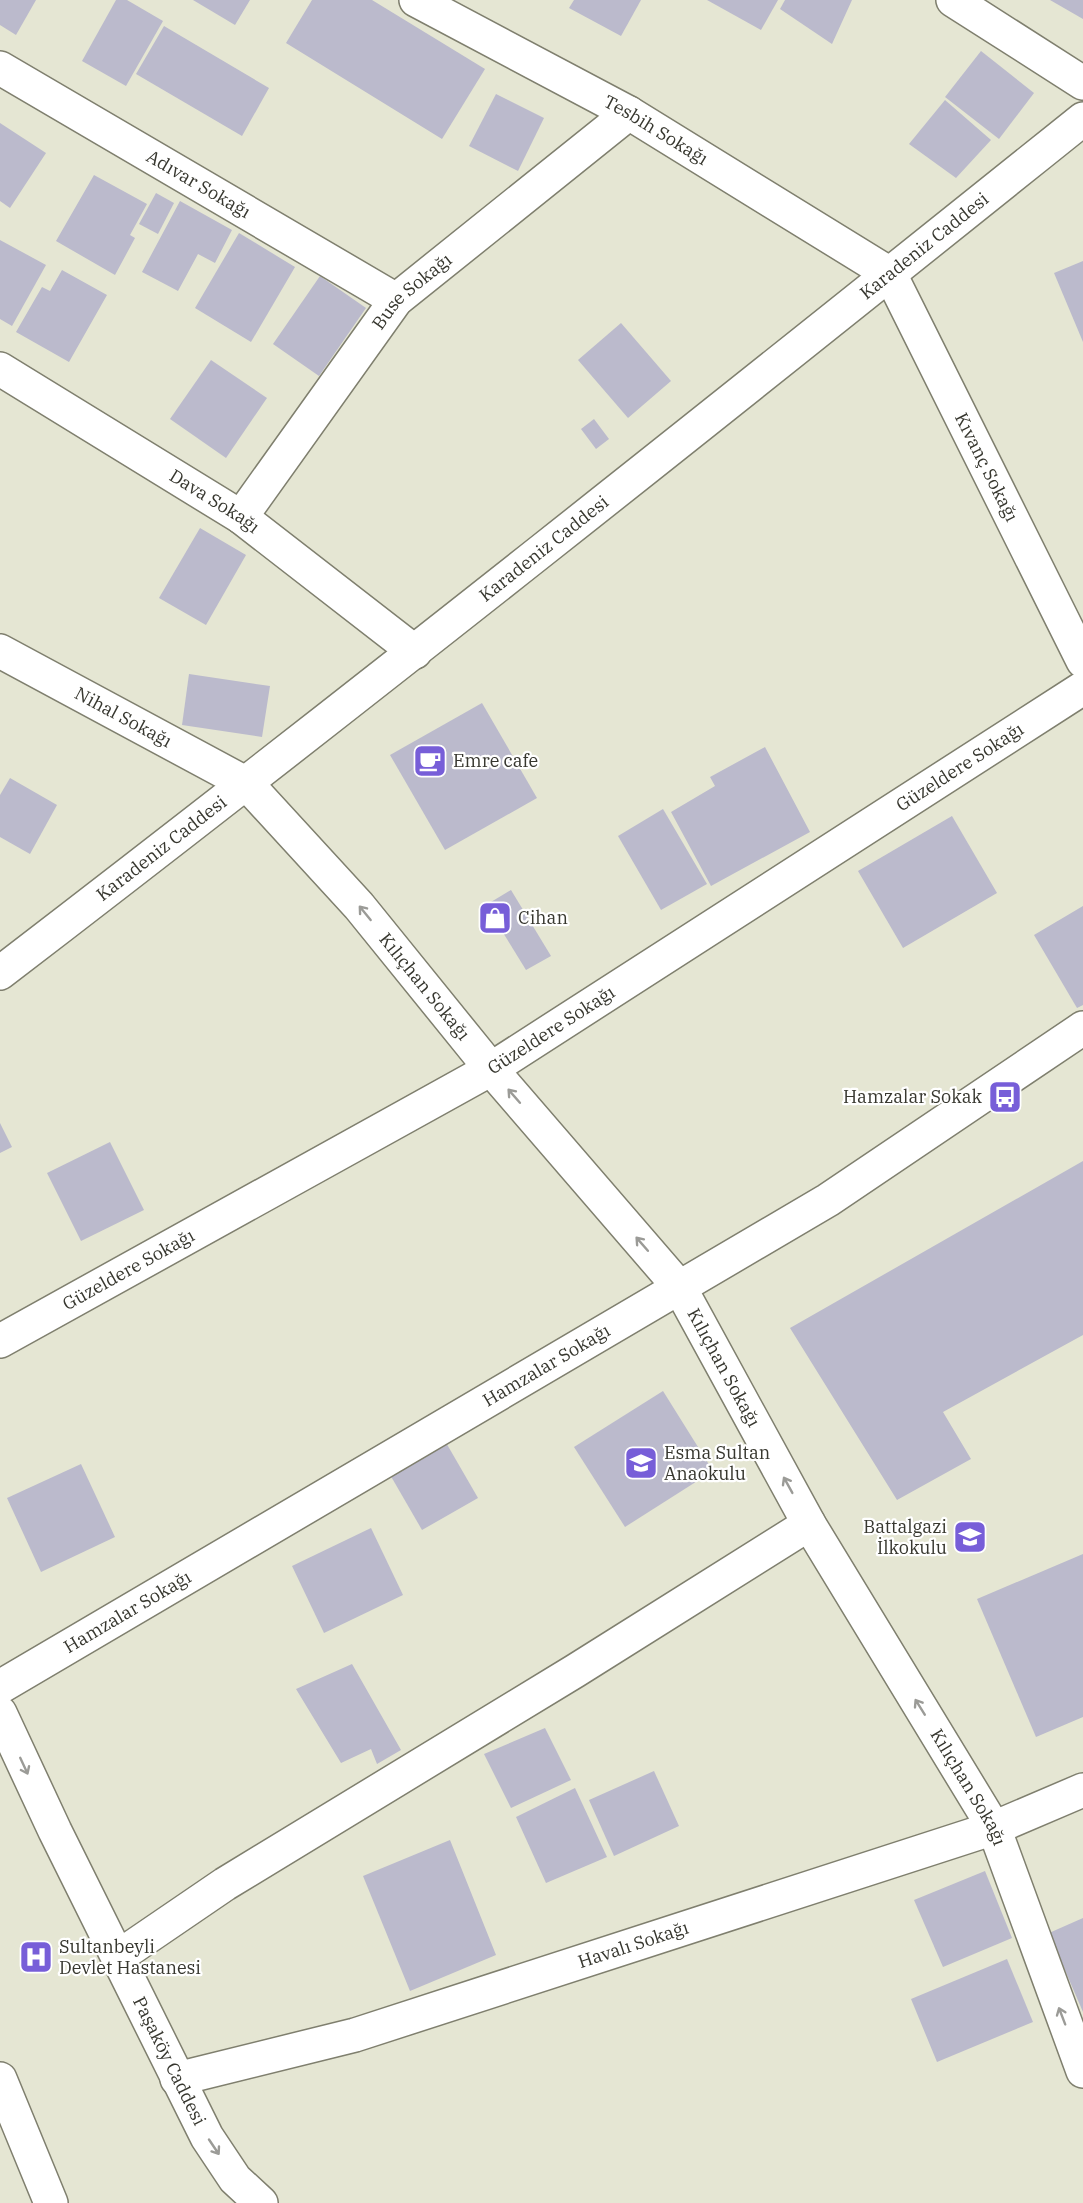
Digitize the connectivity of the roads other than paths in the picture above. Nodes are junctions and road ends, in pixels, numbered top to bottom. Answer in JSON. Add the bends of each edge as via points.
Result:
{"nodes":[{"id":1,"x":416,"y":0,"type":"edge"},
{"id":2,"x":953,"y":0,"type":"edge"},
{"id":3,"x":0,"y":68,"type":"edge"},
{"id":4,"x":1083,"y":83,"type":"edge"},
{"id":5,"x":629,"y":113,"type":"junction"},
{"id":6,"x":1083,"y":119,"type":"edge"},
{"id":7,"x":890,"y":274,"type":"junction"},
{"id":8,"x":396,"y":300,"type":"junction"},
{"id":9,"x":0,"y":369,"type":"edge"},
{"id":10,"x":241,"y":517,"type":"junction"},
{"id":11,"x":0,"y":651,"type":"edge"},
{"id":12,"x":415,"y":652,"type":"junction"},
{"id":13,"x":1083,"y":660,"type":"edge"},
{"id":14,"x":1083,"y":688,"type":"edge"},
{"id":15,"x":247,"y":784,"type":"junction"},
{"id":16,"x":0,"y":973,"type":"edge"},
{"id":17,"x":1083,"y":1028,"type":"edge"},
{"id":18,"x":491,"y":1069,"type":"junction"},
{"id":19,"x":680,"y":1288,"type":"junction"},
{"id":20,"x":0,"y":1341,"type":"edge"},
{"id":21,"x":809,"y":1524,"type":"junction"},
{"id":22,"x":0,"y":1687,"type":"edge"},
{"id":23,"x":0,"y":1713,"type":"edge"},
{"id":24,"x":1083,"y":1790,"type":"edge"},
{"id":25,"x":994,"y":1828,"type":"junction"},
{"id":26,"x":118,"y":1957,"type":"junction"},
{"id":27,"x":1083,"y":2071,"type":"edge"},
{"id":28,"x":0,"y":2079,"type":"edge"},
{"id":29,"x":177,"y":2079,"type":"junction"},
{"id":30,"x":51,"y":2203,"type":"edge"},
{"id":31,"x":261,"y":2203,"type":"edge"}],
"edges":[{"from":1,"to":5,"type":"street","name":"Tesbih Sokağı"},
{"from":2,"to":4,"type":"street"},
{"from":3,"to":8,"type":"street","name":"Adıvar Sokağı"},
{"from":5,"to":7,"type":"street","name":"Tesbih Sokağı"},
{"from":5,"to":8,"type":"street","name":"Buse Sokağı"},
{"from":6,"to":7,"type":"street","name":"Karadeniz Caddesi"},
{"from":7,"to":12,"type":"street","name":"Karadeniz Caddesi"},
{"from":7,"to":13,"type":"street","name":"Kıvanç Sokağı"},
{"from":8,"to":10,"type":"street","name":"Buse Sokağı"},
{"from":9,"to":10,"type":"street","name":"Dava Sokağı"},
{"from":10,"to":12,"type":"street","name":"Dava Sokağı"},
{"from":11,"to":15,"type":"street","name":"Nihal Sokağı"},
{"from":12,"to":15,"type":"street","name":"Karadeniz Caddesi"},
{"from":14,"to":18,"type":"street","name":"Güzeldere Sokağı"},
{"from":15,"to":16,"type":"street","name":"Karadeniz Caddesi"},
{"from":18,"to":15,"type":"street","name":"Kılıçhan Sokağı","one_way":true,"via":[[359,906]]},
{"from":17,"to":19,"type":"street","name":"Hamzalar Sokağı","via":[[828,1200]]},
{"from":19,"to":18,"type":"street","name":"Kılıçhan Sokağı","one_way":true},
{"from":18,"to":20,"type":"street","name":"Güzeldere Sokağı"},
{"from":21,"to":19,"type":"street","name":"Kılıçhan Sokağı","one_way":true},
{"from":19,"to":22,"type":"street","name":"Hamzalar Sokağı"},
{"from":25,"to":21,"type":"street","name":"Kılıçhan Sokağı","one_way":true},
{"from":21,"to":26,"type":"street","via":[[225,1884]]},
{"from":23,"to":26,"type":"street","name":"Paşaköy Caddesi","one_way":true},
{"from":24,"to":25,"type":"street","name":"Havalı Sokağı"},
{"from":27,"to":25,"type":"street","name":"Kılıçhan Sokağı","one_way":true},
{"from":25,"to":29,"type":"street","name":"Havalı Sokağı","via":[[355,2035]]},
{"from":26,"to":29,"type":"street","name":"Paşaköy Caddesi"},
{"from":28,"to":30,"type":"street"},
{"from":29,"to":31,"type":"street","name":"Paşaköy Caddesi","one_way":true,"via":[[207,2137],[235,2179]]}]}
